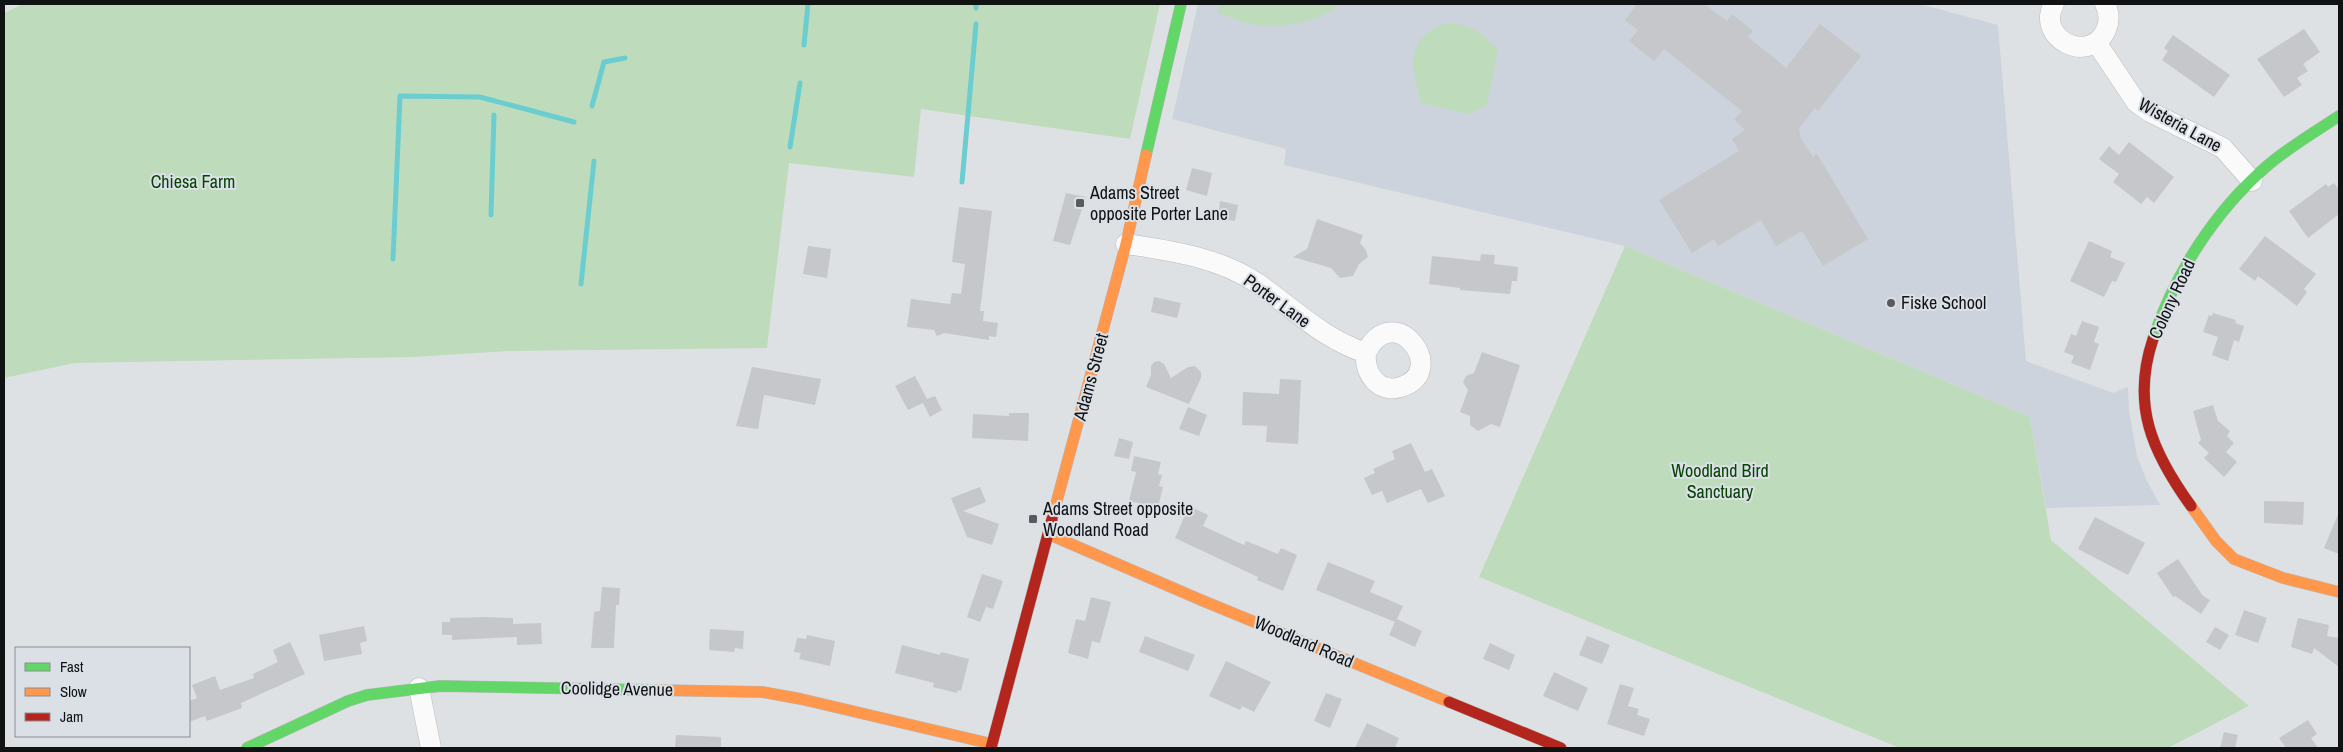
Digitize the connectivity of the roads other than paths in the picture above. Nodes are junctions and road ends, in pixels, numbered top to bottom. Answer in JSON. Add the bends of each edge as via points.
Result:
{"nodes":[{"id":1,"x":1181,"y":4,"type":"edge"},
{"id":2,"x":2054,"y":4,"type":"edge"},
{"id":3,"x":2105,"y":4,"type":"edge"},
{"id":4,"x":2096,"y":42,"type":"junction"},
{"id":5,"x":2339,"y":116,"type":"edge"},
{"id":6,"x":2252,"y":181,"type":"junction"},
{"id":7,"x":1126,"y":244,"type":"junction"},
{"id":8,"x":1366,"y":354,"type":"dead end"},
{"id":9,"x":1048,"y":534,"type":"junction"},
{"id":10,"x":2339,"y":592,"type":"edge"},
{"id":11,"x":419,"y":688,"type":"junction"},
{"id":12,"x":992,"y":746,"type":"edge"},
{"id":13,"x":247,"y":748,"type":"edge"},
{"id":14,"x":431,"y":748,"type":"edge"},
{"id":15,"x":1560,"y":748,"type":"edge"}],
"edges":[{"from":1,"to":7,"type":"street","name":"Adams Street"},
{"from":2,"to":4,"type":"street","via":[[2050,14],[2051,26],[2061,41],[2078,47]]},
{"from":3,"to":4,"type":"street","via":[[2107,27]]},
{"from":4,"to":6,"type":"street","name":"Wisteria Lane","via":[[2136,102],[2223,148]]},
{"from":5,"to":6,"type":"street","name":"Colony Road","via":[[2268,165]]},
{"from":6,"to":10,"type":"street","name":"Colony Road","via":[[2233,198],[2197,246],[2161,314],[2147,356],[2144,416],[2159,457],[2174,481],[2216,541],[2234,559],[2283,578]]},
{"from":7,"to":8,"type":"street","name":"Porter Lane","via":[[1190,254],[1236,272],[1257,283],[1333,340]]},
{"from":7,"to":9,"type":"street","name":"Adams Street"},
{"from":9,"to":12,"type":"street","name":"Adams Street"},
{"from":9,"to":15,"type":"street","name":"Woodland Road"},
{"from":11,"to":12,"type":"street","name":"Coolidge Avenue","via":[[458,685],[762,692]]},
{"from":11,"to":13,"type":"street","name":"Coolidge Avenue","via":[[348,701]]},
{"from":11,"to":14,"type":"street"}]}
